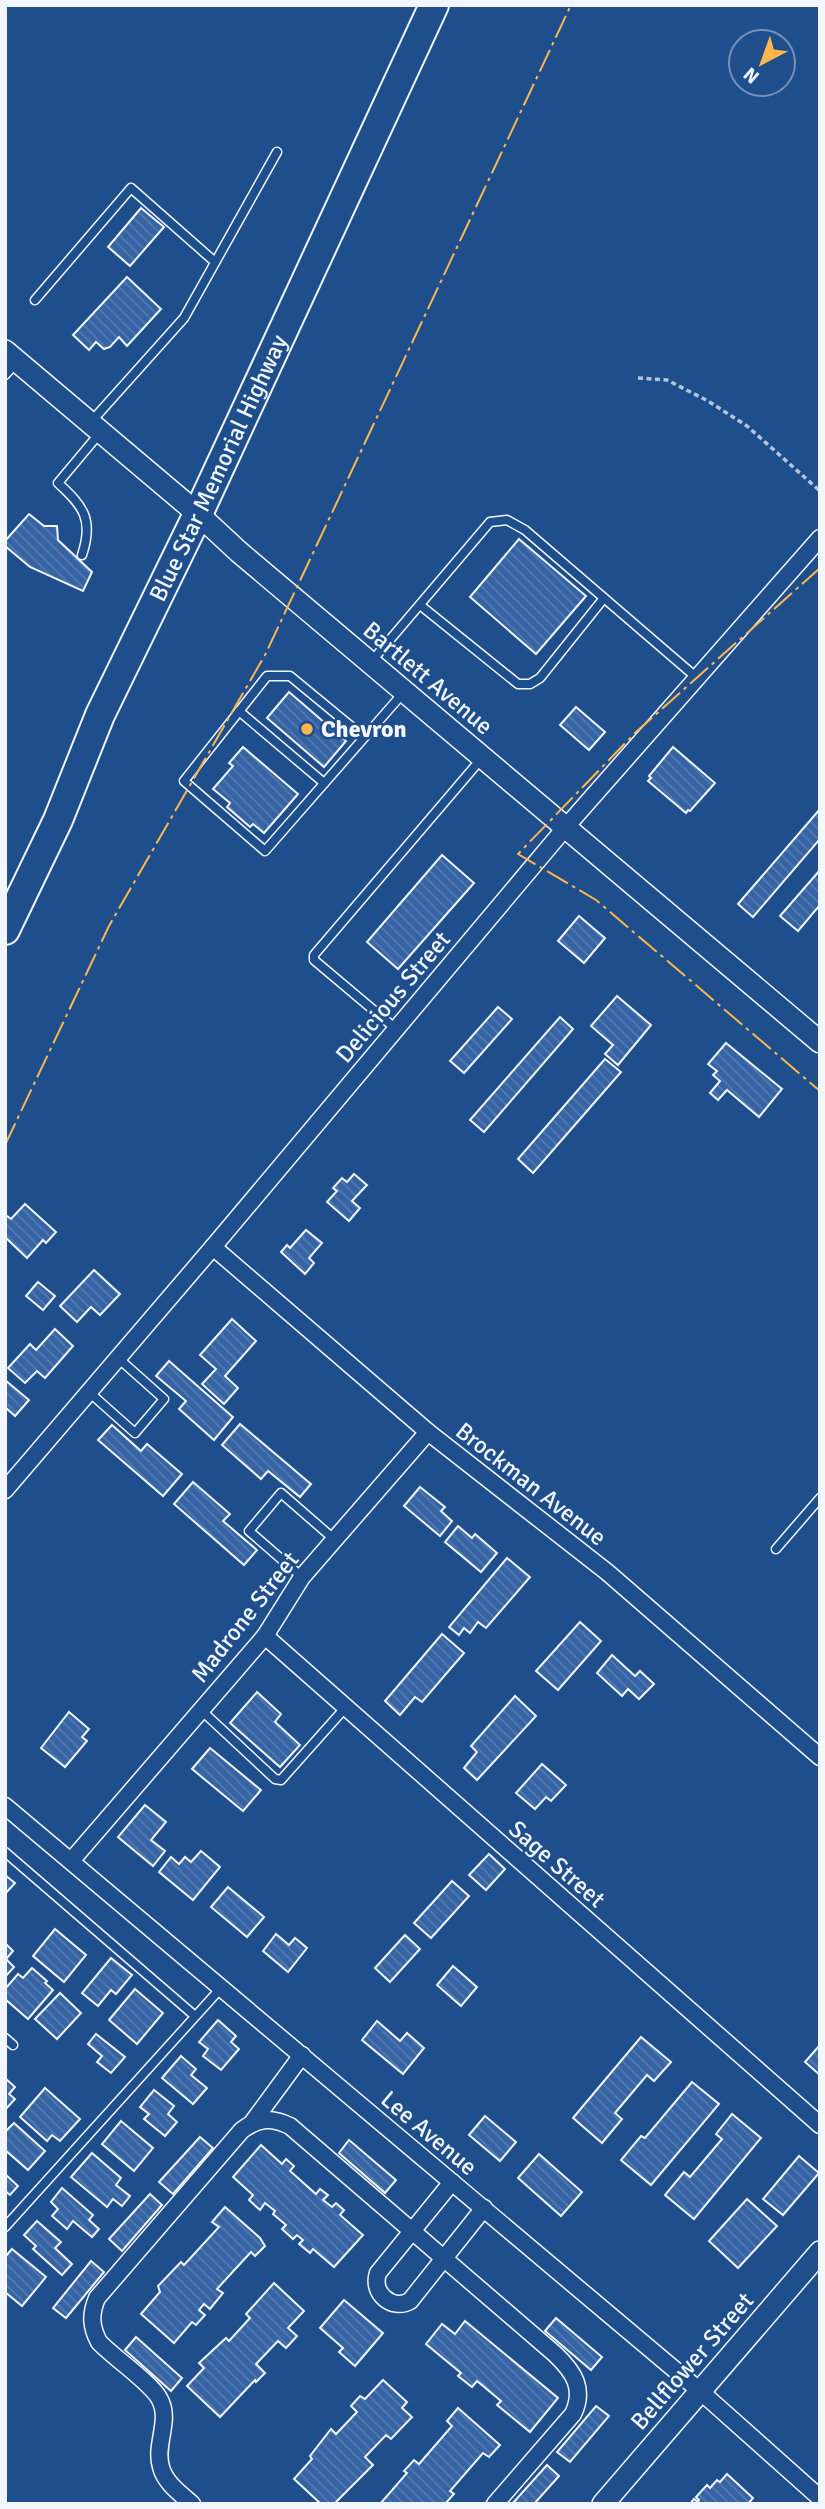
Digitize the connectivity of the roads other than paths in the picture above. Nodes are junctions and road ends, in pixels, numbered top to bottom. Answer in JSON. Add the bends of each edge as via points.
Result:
{"nodes":[{"id":1,"x":434,"y":5,"type":"edge"},
{"id":2,"x":277,"y":152,"type":"dead end"},
{"id":3,"x":215,"y":262,"type":"junction"},
{"id":4,"x":35,"y":300,"type":"dead end"},
{"id":5,"x":9,"y":362,"type":"edge"},
{"id":6,"x":95,"y":427,"type":"junction"},
{"id":7,"x":198,"y":514,"type":"junction"},
{"id":8,"x":820,"y":538,"type":"edge"},
{"id":9,"x":82,"y":555,"type":"dead end"},
{"id":10,"x":604,"y":598,"type":"junction"},
{"id":11,"x":420,"y":605,"type":"junction"},
{"id":12,"x":370,"y":663,"type":"junction"},
{"id":13,"x":696,"y":678,"type":"junction"},
{"id":14,"x":404,"y":692,"type":"junction"},
{"id":15,"x":239,"y":711,"type":"junction"},
{"id":16,"x":364,"y":737,"type":"junction"},
{"id":17,"x":482,"y":758,"type":"junction"},
{"id":18,"x":324,"y":783,"type":"junction"},
{"id":19,"x":565,"y":828,"type":"junction"},
{"id":20,"x":5,"y":930,"type":"edge"},
{"id":21,"x":396,"y":1029,"type":"junction"},
{"id":22,"x":820,"y":1042,"type":"edge"},
{"id":23,"x":213,"y":1247,"type":"junction"},
{"id":24,"x":118,"y":1358,"type":"junction"},
{"id":25,"x":89,"y":1392,"type":"junction"},
{"id":26,"x":428,"y":1432,"type":"junction"},
{"id":27,"x":5,"y":1490,"type":"edge"},
{"id":28,"x":820,"y":1498,"type":"edge"},
{"id":29,"x":335,"y":1540,"type":"junction"},
{"id":30,"x":776,"y":1549,"type":"dead end"},
{"id":31,"x":302,"y":1577,"type":"junction"},
{"id":32,"x":265,"y":1636,"type":"junction"},
{"id":33,"x":345,"y":1709,"type":"junction"},
{"id":34,"x":201,"y":1710,"type":"junction"},
{"id":35,"x":820,"y":1757,"type":"edge"},
{"id":36,"x":6,"y":1808,"type":"edge"},
{"id":37,"x":5,"y":1852,"type":"edge"},
{"id":38,"x":71,"y":1861,"type":"junction"},
{"id":39,"x":221,"y":1988,"type":"junction"},
{"id":40,"x":195,"y":2017,"type":"junction"},
{"id":41,"x":5,"y":2038,"type":"edge"},
{"id":42,"x":13,"y":2045,"type":"dead end"},
{"id":43,"x":302,"y":2055,"type":"junction"},
{"id":44,"x":252,"y":2123,"type":"junction"},
{"id":45,"x":820,"y":2125,"type":"edge"},
{"id":46,"x":452,"y":2182,"type":"junction"},
{"id":47,"x":484,"y":2208,"type":"junction"},
{"id":48,"x":5,"y":2227,"type":"edge"},
{"id":49,"x":412,"y":2231,"type":"junction"},
{"id":50,"x":820,"y":2252,"type":"edge"},
{"id":51,"x":443,"y":2259,"type":"junction"},
{"id":52,"x":700,"y":2391,"type":"junction"},
{"id":53,"x":815,"y":2496,"type":"edge"},
{"id":54,"x":192,"y":2504,"type":"edge"},
{"id":55,"x":495,"y":2504,"type":"edge"},
{"id":56,"x":603,"y":2504,"type":"edge"}],
"edges":[{"from":1,"to":7,"type":"highway","name":"Blue Star Memorial Highway"},
{"from":2,"to":3,"type":"lane"},
{"from":3,"to":4,"type":"lane","via":[[131,188]]},
{"from":3,"to":6,"type":"lane","via":[[184,318]]},
{"from":5,"to":6,"type":"street","name":"Bartlett Avenue"},
{"from":6,"to":7,"type":"street","name":"Bartlett Avenue"},
{"from":6,"to":9,"type":"lane","via":[[58,483],[76,499],[86,518]]},
{"from":7,"to":12,"type":"street","name":"Bartlett Avenue"},
{"from":7,"to":20,"type":"highway","name":"Blue Star Memorial Highway","via":[[100,715],[58,820]]},
{"from":8,"to":13,"type":"street","name":"Delicious Street"},
{"from":10,"to":11,"type":"lane","via":[[507,520],[490,522]]},
{"from":10,"to":11,"type":"lane","via":[[540,678],[530,684],[518,684]]},
{"from":10,"to":13,"type":"lane"},
{"from":11,"to":12,"type":"lane"},
{"from":12,"to":14,"type":"street","name":"Bartlett Avenue"},
{"from":13,"to":19,"type":"street","name":"Delicious Street"},
{"from":14,"to":16,"type":"lane"},
{"from":14,"to":17,"type":"street","name":"Bartlett Avenue"},
{"from":15,"to":16,"type":"lane","via":[[267,676],[290,676]]},
{"from":15,"to":18,"type":"lane"},
{"from":15,"to":18,"type":"lane","via":[[184,781],[265,851]]},
{"from":16,"to":18,"type":"lane"},
{"from":17,"to":19,"type":"street","name":"Bartlett Avenue"},
{"from":17,"to":21,"type":"lane","via":[[314,955],[314,960]]},
{"from":19,"to":21,"type":"street","name":"Delicious Street"},
{"from":19,"to":22,"type":"street","name":"Bartlett Avenue"},
{"from":21,"to":23,"type":"street","name":"Delicious Street"},
{"from":23,"to":24,"type":"street","name":"Delicious Street"},
{"from":23,"to":26,"type":"street","name":"Brockman Avenue"},
{"from":24,"to":25,"type":"street","name":"Delicious Street"},
{"from":24,"to":25,"type":"lane","via":[[164,1399],[135,1433]]},
{"from":25,"to":27,"type":"street","name":"Delicious Street"},
{"from":26,"to":29,"type":"street","name":"Madrone Street"},
{"from":26,"to":35,"type":"street","name":"Brockman Avenue","via":[[607,1572]]},
{"from":28,"to":30,"type":"lane"},
{"from":29,"to":31,"type":"street","name":"Madrone Street"},
{"from":29,"to":31,"type":"lane","via":[[281,1493],[248,1531]]},
{"from":31,"to":32,"type":"street","name":"Madrone Street"},
{"from":32,"to":33,"type":"street","name":"Sage Street"},
{"from":32,"to":34,"type":"street","name":"Madrone Street"},
{"from":33,"to":34,"type":"lane","via":[[281,1780]]},
{"from":33,"to":45,"type":"street","name":"Sage Street"},
{"from":34,"to":38,"type":"street","name":"Madrone Street"},
{"from":36,"to":38,"type":"street","name":"Lee Avenue"},
{"from":37,"to":40,"type":"lane"},
{"from":38,"to":39,"type":"street","name":"Lee Avenue"},
{"from":39,"to":40,"type":"lane"},
{"from":39,"to":43,"type":"street","name":"Lee Avenue"},
{"from":40,"to":48,"type":"lane"},
{"from":41,"to":42,"type":"lane"},
{"from":43,"to":44,"type":"street"},
{"from":43,"to":46,"type":"street","name":"Lee Avenue"},
{"from":44,"to":49,"type":"street","via":[[271,2119],[290,2126]]},
{"from":44,"to":54,"type":"street","via":[[115,2277],[93,2308],[93,2332],[99,2342],[159,2398],[165,2416],[161,2468]]},
{"from":46,"to":47,"type":"street","name":"Lee Avenue"},
{"from":46,"to":49,"type":"street"},
{"from":47,"to":51,"type":"street"},
{"from":47,"to":52,"type":"street","name":"Lee Avenue"},
{"from":49,"to":51,"type":"street"},
{"from":49,"to":51,"type":"street","via":[[377,2273],[377,2289],[386,2300],[395,2305],[410,2301]]},
{"from":50,"to":52,"type":"street","name":"Bellflower Street"},
{"from":51,"to":55,"type":"street","via":[[568,2366],[579,2390],[573,2414]]},
{"from":52,"to":53,"type":"street","name":"Lee Avenue"},
{"from":52,"to":56,"type":"street","name":"Bellflower Street"}]}
